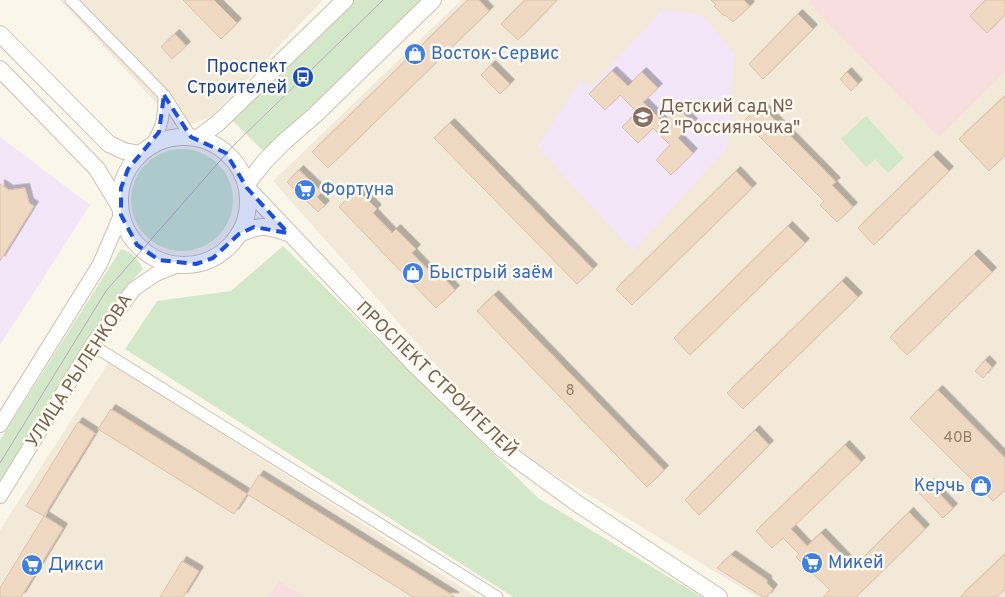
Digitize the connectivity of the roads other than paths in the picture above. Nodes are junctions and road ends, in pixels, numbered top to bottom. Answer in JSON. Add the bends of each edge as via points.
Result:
{"nodes":[{"id":1,"x":71,"y":0,"type":"edge"},
{"id":2,"x":345,"y":0,"type":"edge"},
{"id":3,"x":433,"y":0,"type":"edge"},
{"id":4,"x":0,"y":34,"type":"edge"},
{"id":5,"x":0,"y":69,"type":"edge"},
{"id":6,"x":164,"y":95,"type":"junction"},
{"id":7,"x":195,"y":138,"type":"junction"},
{"id":8,"x":145,"y":150,"type":"junction"},
{"id":9,"x":246,"y":187,"type":"junction"},
{"id":10,"x":120,"y":211,"type":"junction"},
{"id":11,"x":288,"y":233,"type":"junction"},
{"id":12,"x":239,"y":234,"type":"junction"},
{"id":13,"x":178,"y":265,"type":"junction"},
{"id":14,"x":92,"y":345,"type":"junction"},
{"id":15,"x":0,"y":425,"type":"edge"},
{"id":16,"x":0,"y":496,"type":"edge"},
{"id":17,"x":497,"y":597,"type":"edge"},
{"id":18,"x":720,"y":597,"type":"edge"}],
"edges":[{"from":1,"to":6,"type":"street"},
{"from":2,"to":7,"type":"main road","via":[[218,123]]},
{"from":3,"to":9,"type":"main road","via":[[265,161]]},
{"from":4,"to":8,"type":"main road","via":[[109,144],[124,151]]},
{"from":5,"to":10,"type":"main road","via":[[97,169]]},
{"from":6,"to":7,"type":"street"},
{"from":6,"to":8,"type":"street","via":[[160,132]]},
{"from":7,"to":8,"type":"main road","via":[[170,138]]},
{"from":7,"to":9,"type":"main road","via":[[210,142],[226,153],[242,173]]},
{"from":8,"to":10,"type":"main road","via":[[128,169],[121,188]]},
{"from":9,"to":11,"type":"main road","name":"ПРОСПЕКТ СТРОИТЕЛЕЙ"},
{"from":9,"to":12,"type":"main road","via":[[246,212]]},
{"from":10,"to":13,"type":"main road","via":[[127,231],[142,250],[159,260]]},
{"from":10,"to":15,"type":"street","via":[[100,264]]},
{"from":11,"to":12,"type":"main road","via":[[254,227]]},
{"from":11,"to":18,"type":"main road","name":"ПРОСПЕКТ СТРОИТЕЛЕЙ","via":[[415,365],[501,448],[578,504]]},
{"from":12,"to":13,"type":"main road","via":[[228,248],[213,258],[196,264]]},
{"from":13,"to":14,"type":"street","name":"УЛИЦА РЫЛЕНКОВА","via":[[134,288]]},
{"from":14,"to":16,"type":"street","name":"УЛИЦА РЫЛЕНКОВА"},
{"from":14,"to":17,"type":"street"}]}
